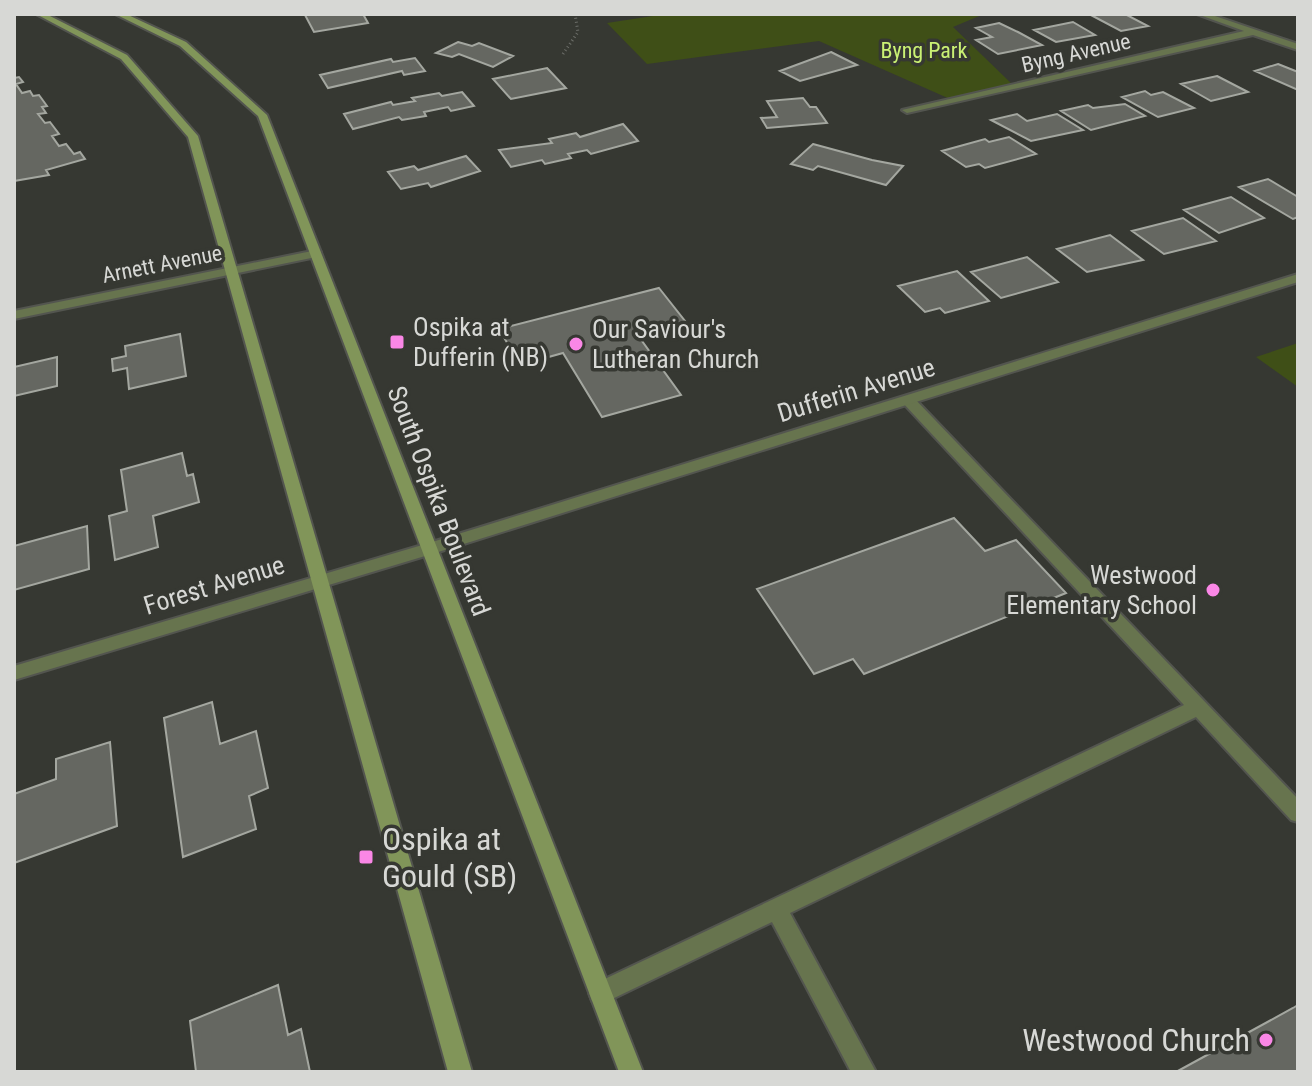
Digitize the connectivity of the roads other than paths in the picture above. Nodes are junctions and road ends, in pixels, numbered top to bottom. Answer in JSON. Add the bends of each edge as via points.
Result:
{"nodes":[{"id":1,"x":40,"y":14,"type":"edge"},
{"id":2,"x":119,"y":14,"type":"edge"},
{"id":3,"x":1201,"y":14,"type":"edge"},
{"id":4,"x":1253,"y":32,"type":"junction"},
{"id":5,"x":1298,"y":47,"type":"edge"},
{"id":6,"x":907,"y":110,"type":"dead end"},
{"id":7,"x":317,"y":254,"type":"junction"},
{"id":8,"x":232,"y":270,"type":"junction"},
{"id":9,"x":1298,"y":278,"type":"edge"},
{"id":10,"x":14,"y":315,"type":"edge"},
{"id":11,"x":908,"y":400,"type":"junction"},
{"id":12,"x":429,"y":549,"type":"junction"},
{"id":13,"x":320,"y":580,"type":"junction"},
{"id":14,"x":14,"y":673,"type":"edge"},
{"id":15,"x":1199,"y":707,"type":"junction"},
{"id":16,"x":1298,"y":813,"type":"edge"},
{"id":17,"x":776,"y":908,"type":"junction"},
{"id":18,"x":600,"y":993,"type":"junction"},
{"id":19,"x":460,"y":1072,"type":"edge"},
{"id":20,"x":631,"y":1072,"type":"edge"},
{"id":21,"x":864,"y":1072,"type":"edge"}],
"edges":[{"from":1,"to":8,"type":"main road","via":[[124,57],[193,136]]},
{"from":2,"to":7,"type":"main road","name":"South Ospika Boulevard","via":[[183,44],[262,115]]},
{"from":3,"to":4,"type":"street"},
{"from":4,"to":5,"type":"street"},
{"from":4,"to":6,"type":"street","name":"Byng Avenue"},
{"from":7,"to":8,"type":"street","name":"Arnett Avenue"},
{"from":7,"to":12,"type":"main road","name":"South Ospika Boulevard"},
{"from":8,"to":10,"type":"street","name":"Arnett Avenue"},
{"from":8,"to":13,"type":"main road"},
{"from":9,"to":11,"type":"street","name":"Dufferin Avenue"},
{"from":11,"to":12,"type":"street","name":"Dufferin Avenue"},
{"from":11,"to":15,"type":"street"},
{"from":12,"to":13,"type":"street","name":"Forest Avenue"},
{"from":12,"to":18,"type":"main road","name":"South Ospika Boulevard"},
{"from":13,"to":14,"type":"street","name":"Forest Avenue"},
{"from":13,"to":19,"type":"main road"},
{"from":15,"to":16,"type":"street"},
{"from":15,"to":17,"type":"street"},
{"from":17,"to":18,"type":"street"},
{"from":17,"to":21,"type":"street"},
{"from":18,"to":20,"type":"main road","name":"South Ospika Boulevard"}]}
